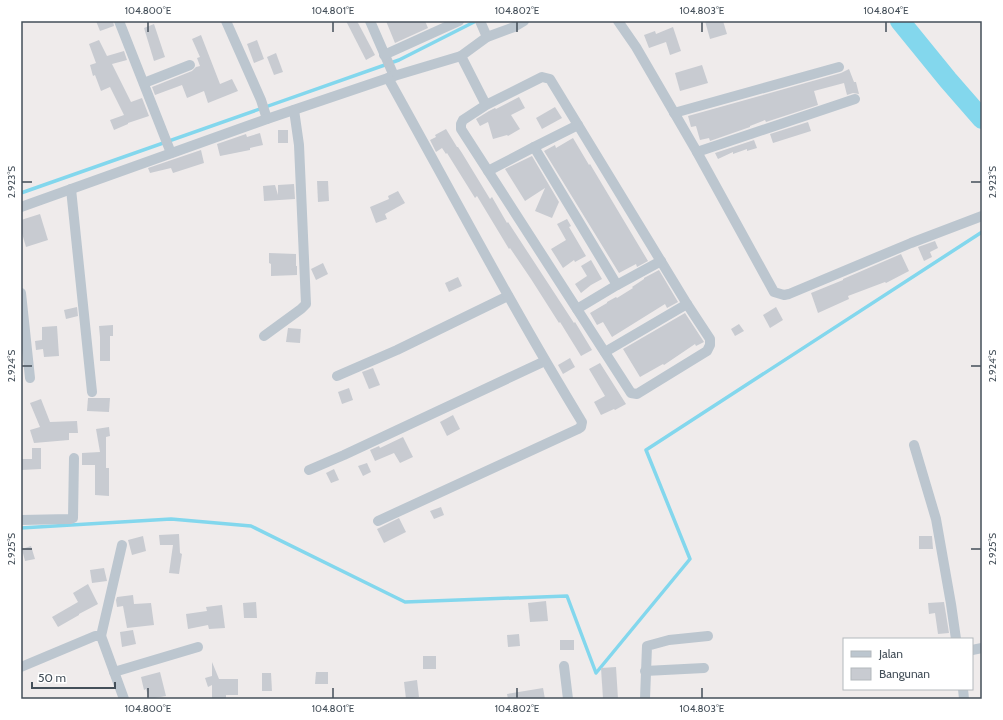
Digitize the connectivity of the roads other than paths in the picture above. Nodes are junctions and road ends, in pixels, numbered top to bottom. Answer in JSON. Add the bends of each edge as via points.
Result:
{"nodes":[{"id":1,"x":119,"y":21,"type":"edge"},
{"id":2,"x":226,"y":21,"type":"edge"},
{"id":3,"x":370,"y":21,"type":"edge"},
{"id":4,"x":459,"y":21,"type":"edge"},
{"id":5,"x":524,"y":21,"type":"edge"},
{"id":6,"x":618,"y":21,"type":"edge"},
{"id":7,"x":484,"y":29,"type":"edge"},
{"id":8,"x":461,"y":56,"type":"junction"},
{"id":9,"x":386,"y":57,"type":"junction"},
{"id":10,"x":190,"y":65,"type":"dead end"},
{"id":11,"x":839,"y":66,"type":"dead end"},
{"id":12,"x":391,"y":74,"type":"junction"},
{"id":13,"x":144,"y":83,"type":"junction"},
{"id":14,"x":855,"y":99,"type":"dead end"},
{"id":15,"x":486,"y":105,"type":"junction"},
{"id":16,"x":294,"y":110,"type":"junction"},
{"id":17,"x":674,"y":113,"type":"junction"},
{"id":18,"x":266,"y":115,"type":"junction"},
{"id":19,"x":578,"y":125,"type":"junction"},
{"id":20,"x":534,"y":147,"type":"junction"},
{"id":21,"x":169,"y":148,"type":"junction"},
{"id":22,"x":697,"y":152,"type":"junction"},
{"id":23,"x":488,"y":171,"type":"junction"},
{"id":24,"x":70,"y":189,"type":"junction"},
{"id":25,"x":21,"y":207,"type":"edge"},
{"id":26,"x":982,"y":216,"type":"edge"},
{"id":27,"x":661,"y":261,"type":"junction"},
{"id":28,"x":617,"y":285,"type":"junction"},
{"id":29,"x":21,"y":293,"type":"edge"},
{"id":30,"x":508,"y":296,"type":"junction"},
{"id":31,"x":688,"y":304,"type":"junction"},
{"id":32,"x":577,"y":309,"type":"junction"},
{"id":33,"x":264,"y":336,"type":"dead end"},
{"id":34,"x":605,"y":352,"type":"junction"},
{"id":35,"x":545,"y":361,"type":"junction"},
{"id":36,"x":337,"y":376,"type":"dead end"},
{"id":37,"x":30,"y":378,"type":"dead end"},
{"id":38,"x":92,"y":392,"type":"dead end"},
{"id":39,"x":914,"y":445,"type":"dead end"},
{"id":40,"x":74,"y":458,"type":"dead end"},
{"id":41,"x":309,"y":470,"type":"dead end"},
{"id":42,"x":21,"y":520,"type":"edge"},
{"id":43,"x":378,"y":521,"type":"dead end"},
{"id":44,"x":122,"y":545,"type":"dead end"},
{"id":45,"x":101,"y":636,"type":"junction"},
{"id":46,"x":708,"y":636,"type":"dead end"},
{"id":47,"x":956,"y":638,"type":"edge"},
{"id":48,"x":198,"y":647,"type":"dead end"},
{"id":49,"x":564,"y":666,"type":"dead end"},
{"id":50,"x":21,"y":667,"type":"edge"},
{"id":51,"x":704,"y":668,"type":"dead end"},
{"id":52,"x":645,"y":671,"type":"junction"},
{"id":53,"x":114,"y":672,"type":"junction"},
{"id":54,"x":124,"y":699,"type":"edge"},
{"id":55,"x":568,"y":699,"type":"edge"},
{"id":56,"x":644,"y":699,"type":"edge"}],
"edges":[{"from":1,"to":13,"type":"street"},
{"from":2,"to":18,"type":"street"},
{"from":3,"to":9,"type":"street"},
{"from":4,"to":9,"type":"street"},
{"from":5,"to":7,"type":"street","via":[[514,27]]},
{"from":6,"to":17,"type":"street"},
{"from":7,"to":8,"type":"street"},
{"from":8,"to":12,"type":"street"},
{"from":8,"to":15,"type":"street"},
{"from":9,"to":12,"type":"street"},
{"from":10,"to":13,"type":"street"},
{"from":11,"to":17,"type":"street"},
{"from":12,"to":16,"type":"street"},
{"from":12,"to":30,"type":"street"},
{"from":13,"to":21,"type":"street"},
{"from":14,"to":22,"type":"street"},
{"from":15,"to":19,"type":"street","via":[[545,77],[550,79]]},
{"from":15,"to":23,"type":"street","via":[[466,117],[461,129]]},
{"from":16,"to":18,"type":"street"},
{"from":16,"to":33,"type":"street","via":[[299,144],[306,304]]},
{"from":17,"to":22,"type":"street"},
{"from":18,"to":21,"type":"street"},
{"from":19,"to":20,"type":"street"},
{"from":19,"to":27,"type":"street"},
{"from":20,"to":23,"type":"street"},
{"from":20,"to":28,"type":"street"},
{"from":21,"to":24,"type":"street"},
{"from":22,"to":26,"type":"street","via":[[771,288],[778,294],[789,294]]},
{"from":23,"to":32,"type":"street"},
{"from":24,"to":25,"type":"street"},
{"from":24,"to":38,"type":"street"},
{"from":27,"to":28,"type":"street"},
{"from":27,"to":31,"type":"street"},
{"from":28,"to":32,"type":"street"},
{"from":29,"to":37,"type":"street"},
{"from":30,"to":35,"type":"street"},
{"from":30,"to":36,"type":"street"},
{"from":31,"to":34,"type":"street"},
{"from":31,"to":34,"type":"street","via":[[710,338],[707,351],[637,394],[631,393]]},
{"from":32,"to":34,"type":"street"},
{"from":35,"to":41,"type":"street"},
{"from":35,"to":43,"type":"street","via":[[582,422],[581,427]]},
{"from":39,"to":47,"type":"street","via":[[936,519]]},
{"from":40,"to":42,"type":"street","via":[[73,518]]},
{"from":44,"to":45,"type":"street"},
{"from":45,"to":50,"type":"street","via":[[94,636]]},
{"from":45,"to":53,"type":"street"},
{"from":46,"to":52,"type":"street","via":[[649,644],[646,648]]},
{"from":48,"to":53,"type":"street"},
{"from":49,"to":55,"type":"street"},
{"from":51,"to":52,"type":"street"},
{"from":52,"to":56,"type":"street"},
{"from":53,"to":54,"type":"street"}]}
